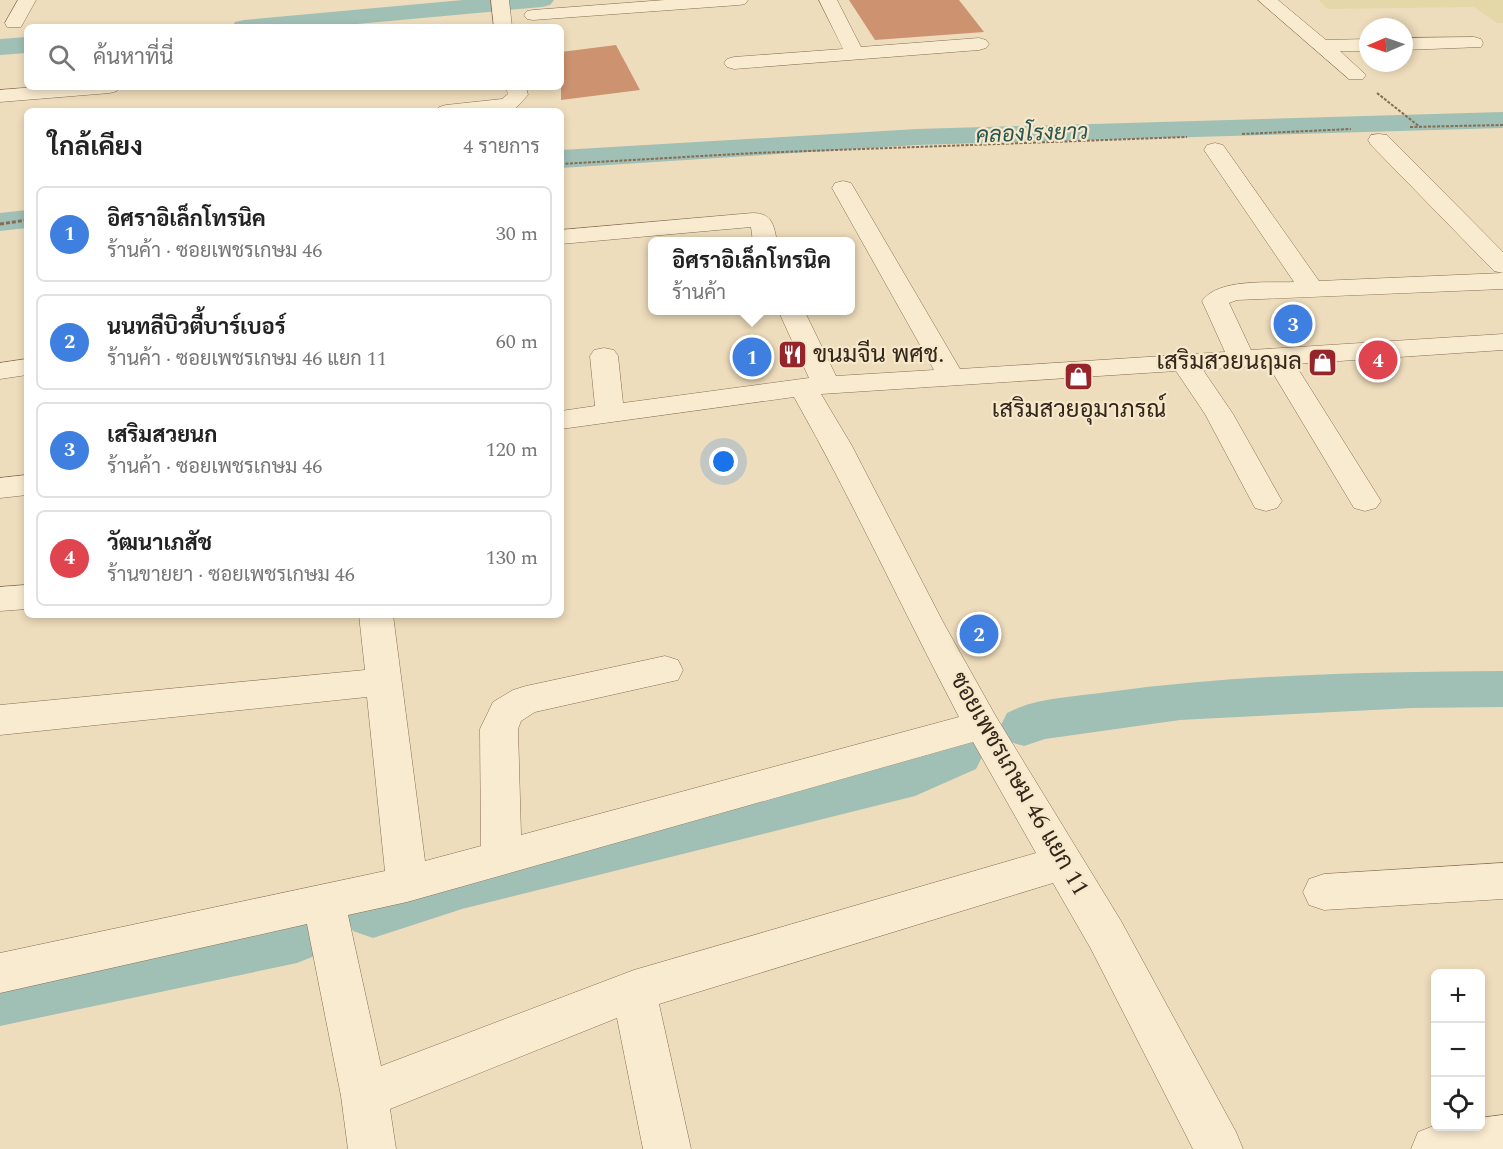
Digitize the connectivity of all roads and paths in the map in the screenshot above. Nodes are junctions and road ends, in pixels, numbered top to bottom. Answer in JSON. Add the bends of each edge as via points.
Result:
{"nodes":[{"id":1,"x":27,"y":0,"type":"edge"},
{"id":2,"x":739,"y":0,"type":"edge"},
{"id":3,"x":828,"y":0,"type":"edge"},
{"id":4,"x":1267,"y":0,"type":"edge"},
{"id":5,"x":501,"y":4,"type":"edge"},
{"id":6,"x":533,"y":15,"type":"dead end"},
{"id":7,"x":14,"y":23,"type":"dead end"},
{"id":8,"x":503,"y":24,"type":"edge"},
{"id":9,"x":1474,"y":43,"type":"dead end"},
{"id":10,"x":979,"y":44,"type":"dead end"},
{"id":11,"x":1413,"y":44,"type":"edge"},
{"id":12,"x":1359,"y":45,"type":"edge"},
{"id":13,"x":1323,"y":46,"type":"junction"},
{"id":14,"x":854,"y":52,"type":"junction"},
{"id":15,"x":734,"y":63,"type":"dead end"},
{"id":16,"x":1356,"y":75,"type":"joint"},
{"id":17,"x":76,"y":90,"type":"edge"},
{"id":18,"x":88,"y":90,"type":"edge"},
{"id":19,"x":517,"y":90,"type":"edge"},
{"id":20,"x":0,"y":96,"type":"edge"},
{"id":21,"x":79,"y":108,"type":"edge"},
{"id":22,"x":477,"y":108,"type":"edge"},
{"id":23,"x":1503,"y":125,"type":"edge"},
{"id":24,"x":1409,"y":127,"type":"dead end"},
{"id":25,"x":1421,"y":127,"type":"junction"},
{"id":26,"x":1351,"y":129,"type":"dead end"},
{"id":27,"x":1379,"y":140,"type":"dead end"},
{"id":28,"x":1215,"y":141,"type":"junction"},
{"id":29,"x":564,"y":164,"type":"edge"},
{"id":30,"x":843,"y":188,"type":"dead end"},
{"id":31,"x":24,"y":220,"type":"edge"},
{"id":32,"x":0,"y":224,"type":"edge"},
{"id":33,"x":564,"y":237,"type":"edge"},
{"id":34,"x":764,"y":237,"type":"edge"},
{"id":35,"x":1503,"y":266,"type":"edge"},
{"id":36,"x":1503,"y":281,"type":"edge"},
{"id":37,"x":1312,"y":290,"type":"junction"},
{"id":38,"x":793,"y":315,"type":"edge"},
{"id":39,"x":1502,"y":344,"type":"edge"},
{"id":40,"x":604,"y":356,"type":"dead end"},
{"id":41,"x":1277,"y":357,"type":"junction"},
{"id":42,"x":1242,"y":359,"type":"junction"},
{"id":43,"x":1184,"y":362,"type":"junction"},
{"id":44,"x":24,"y":367,"type":"edge"},
{"id":45,"x":0,"y":370,"type":"edge"},
{"id":46,"x":952,"y":378,"type":"junction"},
{"id":47,"x":814,"y":386,"type":"junction"},
{"id":48,"x":610,"y":412,"type":"junction"},
{"id":49,"x":564,"y":420,"type":"edge"},
{"id":50,"x":24,"y":485,"type":"edge"},
{"id":51,"x":0,"y":488,"type":"edge"},
{"id":52,"x":1266,"y":501,"type":"dead end"},
{"id":53,"x":1365,"y":501,"type":"dead end"},
{"id":54,"x":24,"y":597,"type":"edge"},
{"id":55,"x":0,"y":599,"type":"edge"},
{"id":56,"x":376,"y":618,"type":"edge"},
{"id":57,"x":665,"y":670,"type":"dead end"},
{"id":58,"x":384,"y":682,"type":"junction"},
{"id":59,"x":0,"y":720,"type":"edge"},
{"id":60,"x":982,"y":725,"type":"junction"},
{"id":61,"x":501,"y":858,"type":"junction"},
{"id":62,"x":1064,"y":862,"type":"junction"},
{"id":63,"x":1503,"y":881,"type":"edge"},
{"id":64,"x":407,"y":884,"type":"junction"},
{"id":65,"x":1324,"y":892,"type":"dead end"},
{"id":66,"x":324,"y":903,"type":"junction"},
{"id":67,"x":0,"y":973,"type":"edge"},
{"id":68,"x":634,"y":991,"type":"junction"},
{"id":69,"x":364,"y":1096,"type":"junction"},
{"id":70,"x":1503,"y":1139,"type":"edge"},
{"id":71,"x":372,"y":1149,"type":"edge"},
{"id":72,"x":667,"y":1149,"type":"edge"},
{"id":73,"x":1219,"y":1149,"type":"edge"},
{"id":74,"x":1435,"y":1149,"type":"edge"}],
"edges":[{"from":1,"to":7,"type":"street"},
{"from":2,"to":6,"type":"street"},
{"from":3,"to":14,"type":"street"},
{"from":4,"to":13,"type":"street"},
{"from":5,"to":8,"type":"street"},
{"from":9,"to":11,"type":"street"},
{"from":10,"to":14,"type":"street"},
{"from":12,"to":13,"type":"street"},
{"from":13,"to":16,"type":"street"},
{"from":14,"to":15,"type":"street"},
{"from":16,"to":25,"type":"path"},
{"from":17,"to":20,"type":"street"},
{"from":18,"to":21,"type":"street"},
{"from":19,"to":22,"type":"street","via":[[518,95],[508,105]]},
{"from":23,"to":25,"type":"path"},
{"from":24,"to":25,"type":"path"},
{"from":26,"to":28,"type":"path"},
{"from":27,"to":35,"type":"street"},
{"from":28,"to":29,"type":"path","via":[[755,153]]},
{"from":28,"to":37,"type":"street"},
{"from":30,"to":46,"type":"street"},
{"from":31,"to":32,"type":"path"},
{"from":33,"to":34,"type":"street","via":[[758,220]]},
{"from":36,"to":37,"type":"street"},
{"from":37,"to":42,"type":"street","via":[[1237,292],[1215,301]]},
{"from":38,"to":47,"type":"street","name":"ซอยเพชรเกษม 46 แยก 11"},
{"from":39,"to":41,"type":"street"},
{"from":40,"to":48,"type":"street"},
{"from":41,"to":42,"type":"street"},
{"from":41,"to":53,"type":"street"},
{"from":42,"to":43,"type":"street"},
{"from":43,"to":46,"type":"street"},
{"from":43,"to":52,"type":"street","via":[[1219,414]]},
{"from":44,"to":45,"type":"street"},
{"from":46,"to":47,"type":"street"},
{"from":47,"to":48,"type":"street"},
{"from":47,"to":60,"type":"street","name":"ซอยเพชรเกษม 46 แยก 11","via":[[837,446]]},
{"from":48,"to":49,"type":"street"},
{"from":50,"to":51,"type":"street"},
{"from":54,"to":55,"type":"street"},
{"from":56,"to":58,"type":"street"},
{"from":57,"to":61,"type":"street","via":[[526,700],[506,712],[499,729]]},
{"from":58,"to":59,"type":"street"},
{"from":58,"to":64,"type":"street"},
{"from":60,"to":61,"type":"street"},
{"from":60,"to":62,"type":"street","name":"ซอยเพชรเกษม 46 แยก 11"},
{"from":61,"to":64,"type":"street"},
{"from":62,"to":68,"type":"street"},
{"from":62,"to":73,"type":"street","name":"ซอยเพชรเกษม 46 แยก 11"},
{"from":63,"to":65,"type":"street"},
{"from":64,"to":66,"type":"street"},
{"from":66,"to":67,"type":"street"},
{"from":66,"to":69,"type":"street"},
{"from":68,"to":69,"type":"street"},
{"from":68,"to":72,"type":"street"},
{"from":69,"to":71,"type":"street"},
{"from":70,"to":74,"type":"street"}]}
